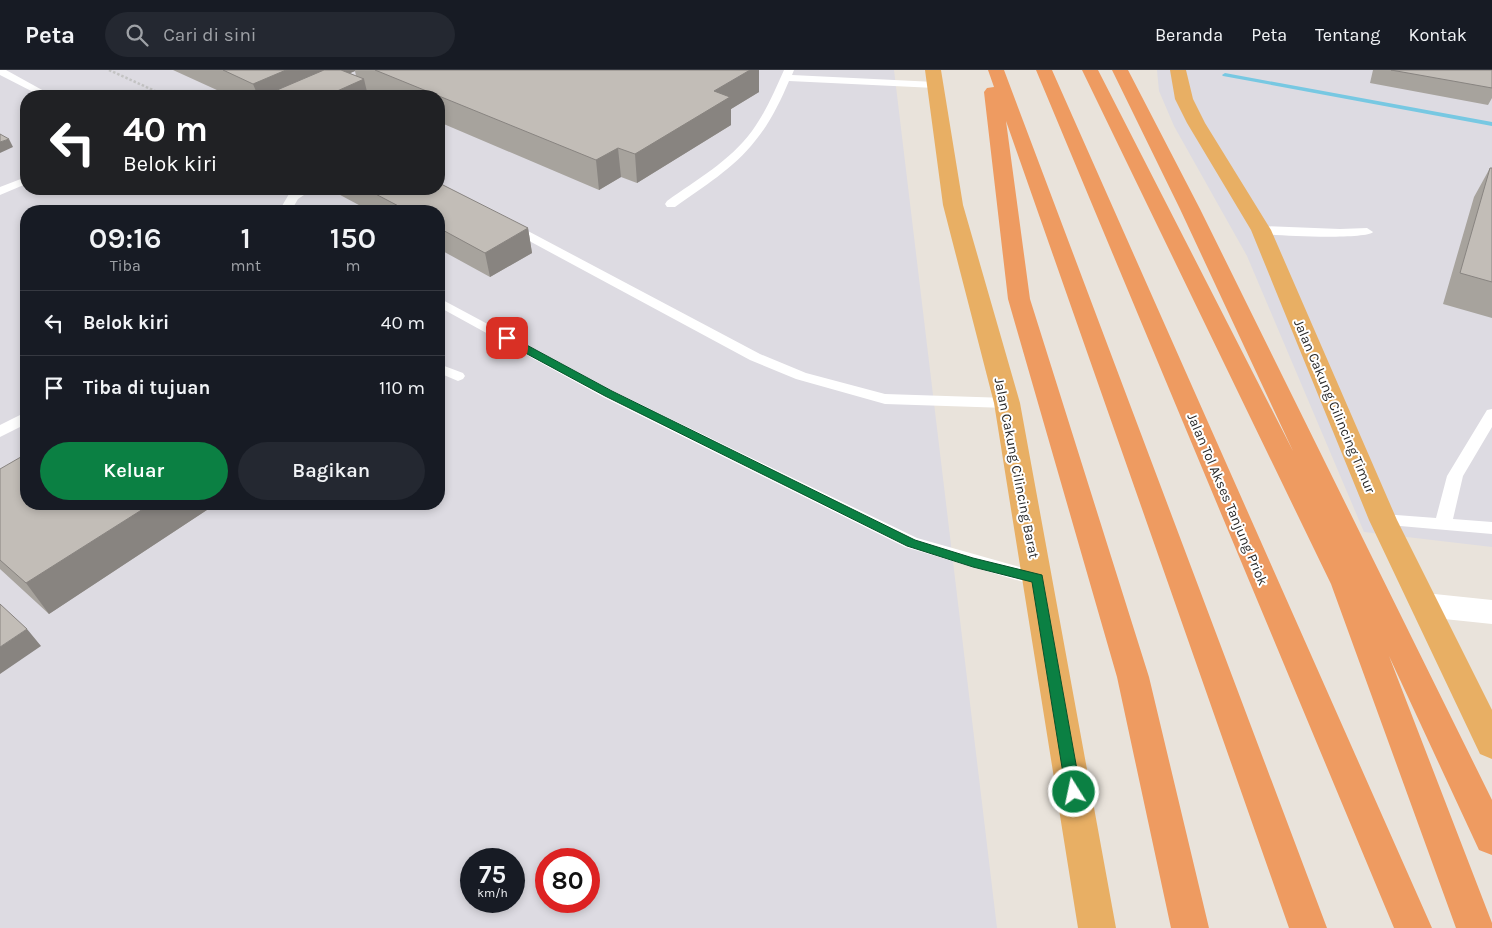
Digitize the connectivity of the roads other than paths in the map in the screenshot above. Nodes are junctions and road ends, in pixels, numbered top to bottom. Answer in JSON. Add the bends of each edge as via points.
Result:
{"nodes":[{"id":1,"x":990,"y":70,"type":"edge"},
{"id":2,"x":996,"y":70,"type":"edge"},
{"id":3,"x":1044,"y":70,"type":"edge"},
{"id":4,"x":1090,"y":70,"type":"edge"},
{"id":5,"x":1120,"y":70,"type":"edge"},
{"id":6,"x":1178,"y":70,"type":"edge"},
{"id":7,"x":0,"y":71,"type":"edge"},
{"id":8,"x":787,"y":74,"type":"edge"},
{"id":9,"x":822,"y":80,"type":"joint"},
{"id":10,"x":929,"y":80,"type":"edge"},
{"id":11,"x":36,"y":90,"type":"edge"},
{"id":12,"x":20,"y":183,"type":"edge"},
{"id":13,"x":0,"y":191,"type":"edge"},
{"id":14,"x":296,"y":195,"type":"edge"},
{"id":15,"x":671,"y":204,"type":"dead end"},
{"id":16,"x":288,"y":205,"type":"edge"},
{"id":17,"x":500,"y":220,"type":"edge"},
{"id":18,"x":1261,"y":230,"type":"junction"},
{"id":19,"x":1367,"y":232,"type":"dead end"},
{"id":20,"x":445,"y":305,"type":"edge"},
{"id":21,"x":445,"y":371,"type":"edge"},
{"id":22,"x":458,"y":376,"type":"dead end"},
{"id":23,"x":1007,"y":403,"type":"junction"},
{"id":24,"x":1492,"y":414,"type":"edge"},
{"id":25,"x":20,"y":420,"type":"edge"},
{"id":26,"x":0,"y":432,"type":"edge"},
{"id":27,"x":1383,"y":520,"type":"junction"},
{"id":28,"x":1442,"y":524,"type":"junction"},
{"id":29,"x":1492,"y":528,"type":"edge"},
{"id":30,"x":1038,"y":579,"type":"junction"},
{"id":31,"x":1425,"y":605,"type":"junction"},
{"id":32,"x":1492,"y":612,"type":"edge"},
{"id":33,"x":1492,"y":744,"type":"edge"},
{"id":34,"x":1492,"y":838,"type":"edge"},
{"id":35,"x":1096,"y":928,"type":"edge"},
{"id":36,"x":1190,"y":928,"type":"edge"},
{"id":37,"x":1308,"y":928,"type":"edge"},
{"id":38,"x":1413,"y":928,"type":"edge"},
{"id":39,"x":1475,"y":928,"type":"edge"}],
"edges":[{"from":1,"to":36,"type":"highway","via":[[1019,299],[1133,678]]},
{"from":2,"to":37,"type":"highway"},
{"from":3,"to":38,"type":"highway","name":"Jalan Tol Akses Tanjung Priok"},
{"from":4,"to":39,"type":"highway","via":[[1346,584]]},
{"from":5,"to":34,"type":"highway"},
{"from":6,"to":18,"type":"highway","name":"Jalan Cakung Cilincing Timur","via":[[1184,99],[1196,123]]},
{"from":7,"to":11,"type":"lane"},
{"from":8,"to":9,"type":"lane"},
{"from":8,"to":15,"type":"lane","via":[[771,108],[749,142]]},
{"from":9,"to":10,"type":"lane"},
{"from":10,"to":23,"type":"highway","name":"Jalan Cakung Cilincing Barat","via":[[953,204]]},
{"from":12,"to":13,"type":"lane"},
{"from":14,"to":16,"type":"lane"},
{"from":17,"to":23,"type":"lane","via":[[755,357],[801,376],[885,399]]},
{"from":18,"to":19,"type":"lane"},
{"from":18,"to":27,"type":"highway","name":"Jalan Cakung Cilincing Timur"},
{"from":20,"to":30,"type":"lane","via":[[608,394],[911,543]]},
{"from":21,"to":22,"type":"lane"},
{"from":23,"to":30,"type":"highway","name":"Jalan Cakung Cilincing Barat"},
{"from":24,"to":28,"type":"lane","via":[[1455,476]]},
{"from":25,"to":26,"type":"lane"},
{"from":27,"to":28,"type":"lane"},
{"from":27,"to":31,"type":"highway","name":"Jalan Cakung Cilincing Timur"},
{"from":28,"to":29,"type":"lane"},
{"from":30,"to":35,"type":"highway","name":"Jalan Cakung Cilincing Barat"},
{"from":31,"to":32,"type":"street"},
{"from":31,"to":33,"type":"highway","name":"Jalan Cakung Cilincing Timur"}]}
